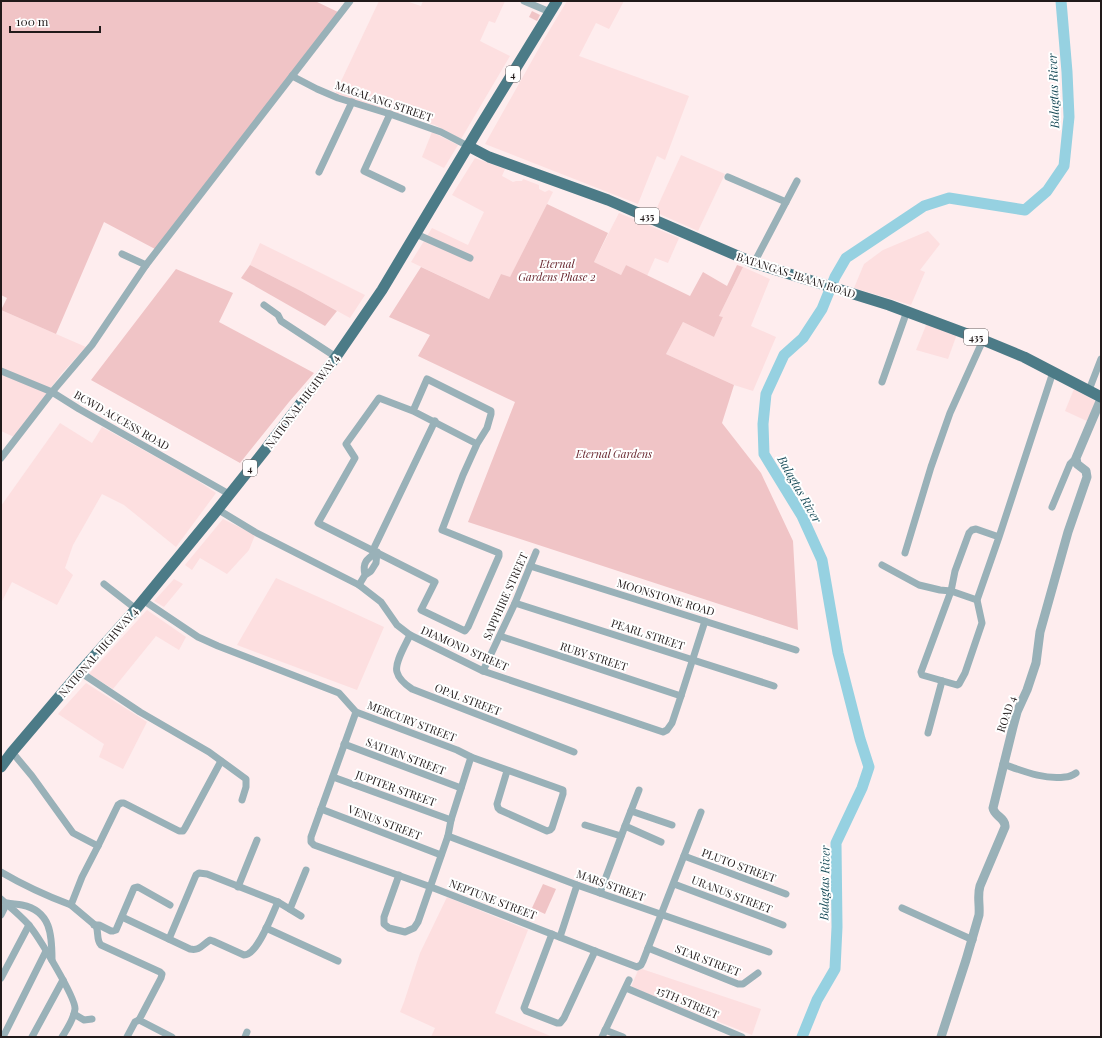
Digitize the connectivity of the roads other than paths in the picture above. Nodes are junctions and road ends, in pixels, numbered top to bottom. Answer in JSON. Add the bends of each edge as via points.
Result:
{"nodes":[{"id":1,"x":350,"y":1,"type":"edge"},
{"id":2,"x":524,"y":1,"type":"edge"},
{"id":3,"x":557,"y":1,"type":"edge"},
{"id":4,"x":550,"y":12,"type":"junction"},
{"id":5,"x":292,"y":76,"type":"junction"},
{"id":6,"x":352,"y":102,"type":"junction"},
{"id":7,"x":390,"y":114,"type":"junction"},
{"id":8,"x":468,"y":146,"type":"junction"},
{"id":9,"x":319,"y":172,"type":"dead end"},
{"id":10,"x":728,"y":178,"type":"dead end"},
{"id":11,"x":797,"y":181,"type":"dead end"},
{"id":12,"x":402,"y":189,"type":"dead end"},
{"id":13,"x":786,"y":202,"type":"junction"},
{"id":14,"x":416,"y":234,"type":"junction"},
{"id":15,"x":122,"y":254,"type":"dead end"},
{"id":16,"x":470,"y":258,"type":"dead end"},
{"id":17,"x":754,"y":263,"type":"junction"},
{"id":18,"x":146,"y":265,"type":"junction"},
{"id":19,"x":264,"y":305,"type":"dead end"},
{"id":20,"x":907,"y":311,"type":"junction"},
{"id":21,"x":983,"y":340,"type":"junction"},
{"id":22,"x":336,"y":357,"type":"junction"},
{"id":23,"x":1101,"y":360,"type":"edge"},
{"id":24,"x":1,"y":371,"type":"edge"},
{"id":25,"x":1053,"y":372,"type":"junction"},
{"id":26,"x":882,"y":382,"type":"dead end"},
{"id":27,"x":1089,"y":390,"type":"junction"},
{"id":28,"x":52,"y":392,"type":"junction"},
{"id":29,"x":1101,"y":398,"type":"edge"},
{"id":30,"x":413,"y":411,"type":"junction"},
{"id":31,"x":435,"y":421,"type":"junction"},
{"id":32,"x":478,"y":444,"type":"junction"},
{"id":33,"x":1,"y":458,"type":"edge"},
{"id":34,"x":1076,"y":458,"type":"junction"},
{"id":35,"x":229,"y":494,"type":"junction"},
{"id":36,"x":1052,"y":507,"type":"dead end"},
{"id":37,"x":217,"y":509,"type":"junction"},
{"id":38,"x":1000,"y":537,"type":"junction"},
{"id":39,"x":375,"y":551,"type":"junction"},
{"id":40,"x":536,"y":552,"type":"dead end"},
{"id":41,"x":905,"y":553,"type":"dead end"},
{"id":42,"x":882,"y":565,"type":"dead end"},
{"id":43,"x":530,"y":566,"type":"junction"},
{"id":44,"x":104,"y":584,"type":"dead end"},
{"id":45,"x":359,"y":585,"type":"junction"},
{"id":46,"x":951,"y":591,"type":"junction"},
{"id":47,"x":977,"y":600,"type":"junction"},
{"id":48,"x":515,"y":603,"type":"junction"},
{"id":49,"x":139,"y":604,"type":"junction"},
{"id":50,"x":705,"y":621,"type":"junction"},
{"id":51,"x":410,"y":635,"type":"junction"},
{"id":52,"x":500,"y":636,"type":"junction"},
{"id":53,"x":796,"y":650,"type":"dead end"},
{"id":54,"x":692,"y":660,"type":"junction"},
{"id":55,"x":483,"y":671,"type":"junction"},
{"id":56,"x":80,"y":672,"type":"junction"},
{"id":57,"x":942,"y":681,"type":"junction"},
{"id":58,"x":774,"y":686,"type":"dead end"},
{"id":59,"x":681,"y":696,"type":"junction"},
{"id":60,"x":356,"y":712,"type":"junction"},
{"id":61,"x":928,"y":733,"type":"dead end"},
{"id":62,"x":344,"y":744,"type":"junction"},
{"id":63,"x":12,"y":752,"type":"junction"},
{"id":64,"x":574,"y":752,"type":"dead end"},
{"id":65,"x":471,"y":757,"type":"junction"},
{"id":66,"x":221,"y":761,"type":"junction"},
{"id":67,"x":1004,"y":764,"type":"junction"},
{"id":68,"x":1,"y":767,"type":"edge"},
{"id":69,"x":507,"y":771,"type":"junction"},
{"id":70,"x":1076,"y":773,"type":"dead end"},
{"id":71,"x":333,"y":777,"type":"junction"},
{"id":72,"x":460,"y":788,"type":"junction"},
{"id":73,"x":639,"y":790,"type":"dead end"},
{"id":74,"x":242,"y":800,"type":"dead end"},
{"id":75,"x":321,"y":809,"type":"junction"},
{"id":76,"x":631,"y":812,"type":"junction"},
{"id":77,"x":701,"y":812,"type":"dead end"},
{"id":78,"x":451,"y":820,"type":"junction"},
{"id":79,"x":585,"y":825,"type":"dead end"},
{"id":80,"x":672,"y":825,"type":"dead end"},
{"id":81,"x":625,"y":826,"type":"junction"},
{"id":82,"x":448,"y":836,"type":"junction"},
{"id":83,"x":621,"y":836,"type":"junction"},
{"id":84,"x":257,"y":840,"type":"dead end"},
{"id":85,"x":662,"y":842,"type":"dead end"},
{"id":86,"x":98,"y":846,"type":"junction"},
{"id":87,"x":441,"y":855,"type":"junction"},
{"id":88,"x":684,"y":856,"type":"junction"},
{"id":89,"x":306,"y":870,"type":"dead end"},
{"id":90,"x":1,"y":872,"type":"edge"},
{"id":91,"x":399,"y":875,"type":"junction"},
{"id":92,"x":674,"y":884,"type":"junction"},
{"id":93,"x":577,"y":885,"type":"junction"},
{"id":94,"x":238,"y":887,"type":"junction"},
{"id":95,"x":431,"y":887,"type":"junction"},
{"id":96,"x":600,"y":893,"type":"junction"},
{"id":97,"x":786,"y":894,"type":"dead end"},
{"id":98,"x":4,"y":901,"type":"edge"},
{"id":99,"x":278,"y":902,"type":"junction"},
{"id":100,"x":71,"y":905,"type":"junction"},
{"id":101,"x":170,"y":905,"type":"dead end"},
{"id":102,"x":902,"y":908,"type":"dead end"},
{"id":103,"x":290,"y":909,"type":"junction"},
{"id":104,"x":1,"y":915,"type":"edge"},
{"id":105,"x":662,"y":915,"type":"junction"},
{"id":106,"x":301,"y":916,"type":"dead end"},
{"id":107,"x":122,"y":917,"type":"junction"},
{"id":108,"x":29,"y":925,"type":"junction"},
{"id":109,"x":94,"y":925,"type":"junction"},
{"id":110,"x":783,"y":925,"type":"dead end"},
{"id":111,"x":266,"y":928,"type":"junction"},
{"id":112,"x":552,"y":934,"type":"junction"},
{"id":113,"x":560,"y":937,"type":"junction"},
{"id":114,"x":169,"y":939,"type":"junction"},
{"id":115,"x":973,"y":940,"type":"junction"},
{"id":116,"x":648,"y":948,"type":"junction"},
{"id":117,"x":46,"y":951,"type":"junction"},
{"id":118,"x":595,"y":951,"type":"junction"},
{"id":119,"x":769,"y":952,"type":"dead end"},
{"id":120,"x":338,"y":961,"type":"dead end"},
{"id":121,"x":52,"y":962,"type":"junction"},
{"id":122,"x":758,"y":973,"type":"dead end"},
{"id":123,"x":1,"y":978,"type":"edge"},
{"id":124,"x":63,"y":980,"type":"junction"},
{"id":125,"x":74,"y":1014,"type":"junction"},
{"id":126,"x":92,"y":1019,"type":"dead end"},
{"id":127,"x":139,"y":1020,"type":"junction"},
{"id":128,"x":605,"y":1030,"type":"junction"},
{"id":129,"x":3,"y":1037,"type":"edge"},
{"id":130,"x":32,"y":1037,"type":"edge"},
{"id":131,"x":62,"y":1037,"type":"edge"},
{"id":132,"x":127,"y":1037,"type":"edge"},
{"id":133,"x":172,"y":1037,"type":"edge"},
{"id":134,"x":602,"y":1037,"type":"edge"},
{"id":135,"x":623,"y":1037,"type":"edge"},
{"id":136,"x":741,"y":1037,"type":"edge"},
{"id":137,"x":940,"y":1037,"type":"edge"}],
"edges":[{"from":1,"to":5,"type":"street"},
{"from":2,"to":4,"type":"street"},
{"from":3,"to":4,"type":"main road","name":"NATIONAL HIGHWAY 4","number":"4"},
{"from":4,"to":8,"type":"main road","name":"NATIONAL HIGHWAY 4","number":"4"},
{"from":5,"to":6,"type":"street","name":"MAGALANG STREET"},
{"from":5,"to":18,"type":"street"},
{"from":6,"to":7,"type":"street","name":"MAGALANG STREET"},
{"from":6,"to":9,"type":"street"},
{"from":7,"to":8,"type":"street","name":"MAGALANG STREET","via":[[441,132]]},
{"from":7,"to":12,"type":"street","via":[[364,171]]},
{"from":8,"to":14,"type":"main road","name":"NATIONAL HIGHWAY 4","number":"4"},
{"from":8,"to":17,"type":"main road","name":"BATANGAS-IBAAN ROAD","number":"435","via":[[489,157],[608,200]]},
{"from":10,"to":13,"type":"street"},
{"from":11,"to":13,"type":"street"},
{"from":13,"to":17,"type":"street"},
{"from":14,"to":16,"type":"street"},
{"from":14,"to":22,"type":"main road","name":"NATIONAL HIGHWAY 4","number":"4","via":[[382,290]]},
{"from":15,"to":18,"type":"street"},
{"from":17,"to":20,"type":"main road","name":"BATANGAS-IBAAN ROAD","number":"435"},
{"from":18,"to":28,"type":"street","via":[[92,345]]},
{"from":19,"to":22,"type":"street","via":[[282,321]]},
{"from":20,"to":21,"type":"main road","name":"BATANGAS-IBAAN ROAD","number":"435"},
{"from":20,"to":26,"type":"street"},
{"from":21,"to":25,"type":"main road","name":"BATANGAS-IBAAN ROAD","number":"435"},
{"from":21,"to":41,"type":"street","via":[[950,412],[930,467]]},
{"from":22,"to":35,"type":"main road","name":"NATIONAL HIGHWAY 4","number":"4"},
{"from":23,"to":27,"type":"street"},
{"from":24,"to":28,"type":"street","name":"BCWD ACCESS ROAD"},
{"from":25,"to":27,"type":"main road","name":"BATANGAS-IBAAN ROAD","number":"435"},
{"from":25,"to":38,"type":"street"},
{"from":27,"to":29,"type":"main road","name":"BATANGAS-IBAAN ROAD","number":"435"},
{"from":28,"to":33,"type":"street"},
{"from":28,"to":35,"type":"street","name":"BCWD ACCESS ROAD"},
{"from":29,"to":34,"type":"street"},
{"from":30,"to":31,"type":"street"},
{"from":30,"to":32,"type":"street","via":[[427,379],[491,411],[487,428]]},
{"from":30,"to":39,"type":"street","via":[[379,398],[346,444],[355,458],[318,523]]},
{"from":31,"to":32,"type":"street"},
{"from":31,"to":39,"type":"street"},
{"from":32,"to":39,"type":"street","via":[[442,530],[498,551],[500,554],[465,631],[421,610],[435,582]]},
{"from":34,"to":36,"type":"street","via":[[1068,468]]},
{"from":34,"to":67,"type":"street","name":"ROAD 4","via":[[1077,464],[1086,471],[1087,478],[1068,532],[1040,632],[1036,663],[1018,712]]},
{"from":35,"to":37,"type":"main road","name":"NATIONAL HIGHWAY 4","number":"4"},
{"from":37,"to":45,"type":"street","name":"DIAMOND STREET","via":[[255,532]]},
{"from":37,"to":49,"type":"main road","name":"NATIONAL HIGHWAY 4","number":"4"},
{"from":38,"to":46,"type":"street","via":[[976,529],[969,533]]},
{"from":38,"to":47,"type":"street"},
{"from":39,"to":45,"type":"street","via":[[376,563]]},
{"from":40,"to":43,"type":"street","name":"SAPPHIRE STREET"},
{"from":42,"to":46,"type":"street","via":[[919,585]]},
{"from":43,"to":48,"type":"street","name":"SAPPHIRE STREET"},
{"from":43,"to":50,"type":"street","name":"MOONSTONE ROAD"},
{"from":44,"to":49,"type":"street","name":"MERCURY STREET"},
{"from":45,"to":51,"type":"street","name":"DIAMOND STREET","via":[[381,602],[397,625]]},
{"from":46,"to":47,"type":"street"},
{"from":46,"to":57,"type":"street","via":[[921,672],[922,675]]},
{"from":47,"to":57,"type":"street","via":[[982,623],[965,673],[957,685]]},
{"from":48,"to":52,"type":"street","name":"SAPPHIRE STREET"},
{"from":48,"to":54,"type":"street","name":"PEARL STREET"},
{"from":49,"to":56,"type":"main road","name":"NATIONAL HIGHWAY 4","number":"4"},
{"from":49,"to":60,"type":"street","name":"MERCURY STREET","via":[[218,646],[339,693]]},
{"from":50,"to":53,"type":"street","name":"MOONSTONE ROAD"},
{"from":50,"to":54,"type":"street","name":"DIAMOND STREET"},
{"from":51,"to":55,"type":"street","name":"DIAMOND STREET"},
{"from":51,"to":64,"type":"street","name":"OPAL STREET","via":[[397,664],[397,672],[402,682],[412,689]]},
{"from":52,"to":55,"type":"street","name":"SAPPHIRE STREET"},
{"from":52,"to":59,"type":"street","name":"RUBY STREET"},
{"from":54,"to":58,"type":"street","name":"PEARL STREET"},
{"from":54,"to":59,"type":"street","name":"DIAMOND STREET"},
{"from":55,"to":59,"type":"street","name":"DIAMOND STREET","via":[[663,732],[672,723]]},
{"from":56,"to":63,"type":"main road","name":"NATIONAL HIGHWAY 4","number":"4"},
{"from":56,"to":66,"type":"street"},
{"from":57,"to":61,"type":"street"},
{"from":60,"to":62,"type":"street","name":"NEPTUNE STREET"},
{"from":60,"to":65,"type":"street","name":"MERCURY STREET"},
{"from":62,"to":71,"type":"street","name":"NEPTUNE STREET"},
{"from":62,"to":72,"type":"street","name":"SATURN STREET"},
{"from":63,"to":68,"type":"main road","name":"NATIONAL HIGHWAY 4","number":"4"},
{"from":63,"to":86,"type":"street","via":[[72,833]]},
{"from":65,"to":69,"type":"street","name":"MERCURY STREET"},
{"from":65,"to":72,"type":"street"},
{"from":66,"to":74,"type":"street","via":[[246,779]]},
{"from":66,"to":86,"type":"street","via":[[183,831],[121,802]]},
{"from":67,"to":70,"type":"street","via":[[1052,778]]},
{"from":67,"to":115,"type":"street","name":"ROAD 4","via":[[993,810],[1004,821],[1005,827],[978,892],[980,910]]},
{"from":69,"to":69,"type":"street","name":"MERCURY STREET","via":[[498,808],[547,831],[550,830],[563,790]]},
{"from":71,"to":75,"type":"street","name":"NEPTUNE STREET"},
{"from":71,"to":78,"type":"street","name":"JUPITER STREET"},
{"from":72,"to":78,"type":"street"},
{"from":73,"to":76,"type":"street"},
{"from":75,"to":87,"type":"street","name":"VENUS STREET"},
{"from":75,"to":91,"type":"street","name":"NEPTUNE STREET","via":[[312,837],[314,845]]},
{"from":76,"to":80,"type":"street"},
{"from":76,"to":81,"type":"street"},
{"from":77,"to":88,"type":"street","name":"NEPTUNE STREET"},
{"from":78,"to":82,"type":"street"},
{"from":79,"to":83,"type":"street"},
{"from":81,"to":83,"type":"street"},
{"from":81,"to":85,"type":"street"},
{"from":82,"to":87,"type":"street"},
{"from":82,"to":93,"type":"street","name":"MARS STREET"},
{"from":83,"to":96,"type":"street"},
{"from":84,"to":94,"type":"street"},
{"from":86,"to":100,"type":"street"},
{"from":87,"to":95,"type":"street"},
{"from":88,"to":92,"type":"street","name":"NEPTUNE STREET"},
{"from":88,"to":97,"type":"street","name":"PLUTO STREET"},
{"from":89,"to":103,"type":"street"},
{"from":90,"to":100,"type":"street"},
{"from":91,"to":95,"type":"street","name":"NEPTUNE STREET"},
{"from":91,"to":95,"type":"street","via":[[384,917],[384,924],[389,928],[405,932],[414,928]]},
{"from":92,"to":105,"type":"street","name":"NEPTUNE STREET"},
{"from":92,"to":110,"type":"street","name":"URANUS STREET"},
{"from":93,"to":96,"type":"street","name":"MARS STREET"},
{"from":93,"to":113,"type":"street"},
{"from":94,"to":99,"type":"street"},
{"from":94,"to":114,"type":"street","via":[[202,873],[196,875]]},
{"from":95,"to":112,"type":"street","name":"NEPTUNE STREET"},
{"from":96,"to":105,"type":"street","name":"MARS STREET"},
{"from":98,"to":104,"type":"street"},
{"from":98,"to":108,"type":"street"},
{"from":98,"to":121,"type":"street","via":[[34,909],[44,917],[51,936]]},
{"from":99,"to":103,"type":"street"},
{"from":99,"to":111,"type":"street"},
{"from":100,"to":109,"type":"street"},
{"from":101,"to":107,"type":"street","via":[[136,887]]},
{"from":102,"to":115,"type":"street"},
{"from":103,"to":106,"type":"street"},
{"from":105,"to":116,"type":"street","name":"NEPTUNE STREET"},
{"from":105,"to":119,"type":"street","name":"MARS STREET"},
{"from":107,"to":109,"type":"street","via":[[113,931]]},
{"from":107,"to":114,"type":"street"},
{"from":108,"to":117,"type":"street"},
{"from":108,"to":123,"type":"street"},
{"from":109,"to":127,"type":"street","via":[[101,945],[162,974]]},
{"from":111,"to":114,"type":"street","via":[[257,946],[247,955],[210,940],[196,950]]},
{"from":111,"to":120,"type":"street"},
{"from":112,"to":113,"type":"street","name":"NEPTUNE STREET"},
{"from":112,"to":118,"type":"street","via":[[524,1008],[526,1011],[560,1023]]},
{"from":113,"to":118,"type":"street","name":"NEPTUNE STREET"},
{"from":115,"to":137,"type":"street","name":"ROAD 4"},
{"from":116,"to":118,"type":"street","name":"NEPTUNE STREET","via":[[641,965],[637,967]]},
{"from":116,"to":122,"type":"street","name":"STAR STREET","via":[[738,984]]},
{"from":117,"to":121,"type":"street"},
{"from":117,"to":129,"type":"street"},
{"from":121,"to":124,"type":"street"},
{"from":124,"to":125,"type":"street","via":[[75,1007]]},
{"from":124,"to":130,"type":"street"},
{"from":125,"to":126,"type":"street","via":[[84,1020]]},
{"from":125,"to":131,"type":"street"},
{"from":127,"to":132,"type":"street","via":[[135,1022]]},
{"from":127,"to":133,"type":"street"},
{"from":128,"to":134,"type":"street"},
{"from":128,"to":135,"type":"street"},
{"from":128,"to":136,"type":"street","name":"15TH STREET","via":[[627,984]]}]}
